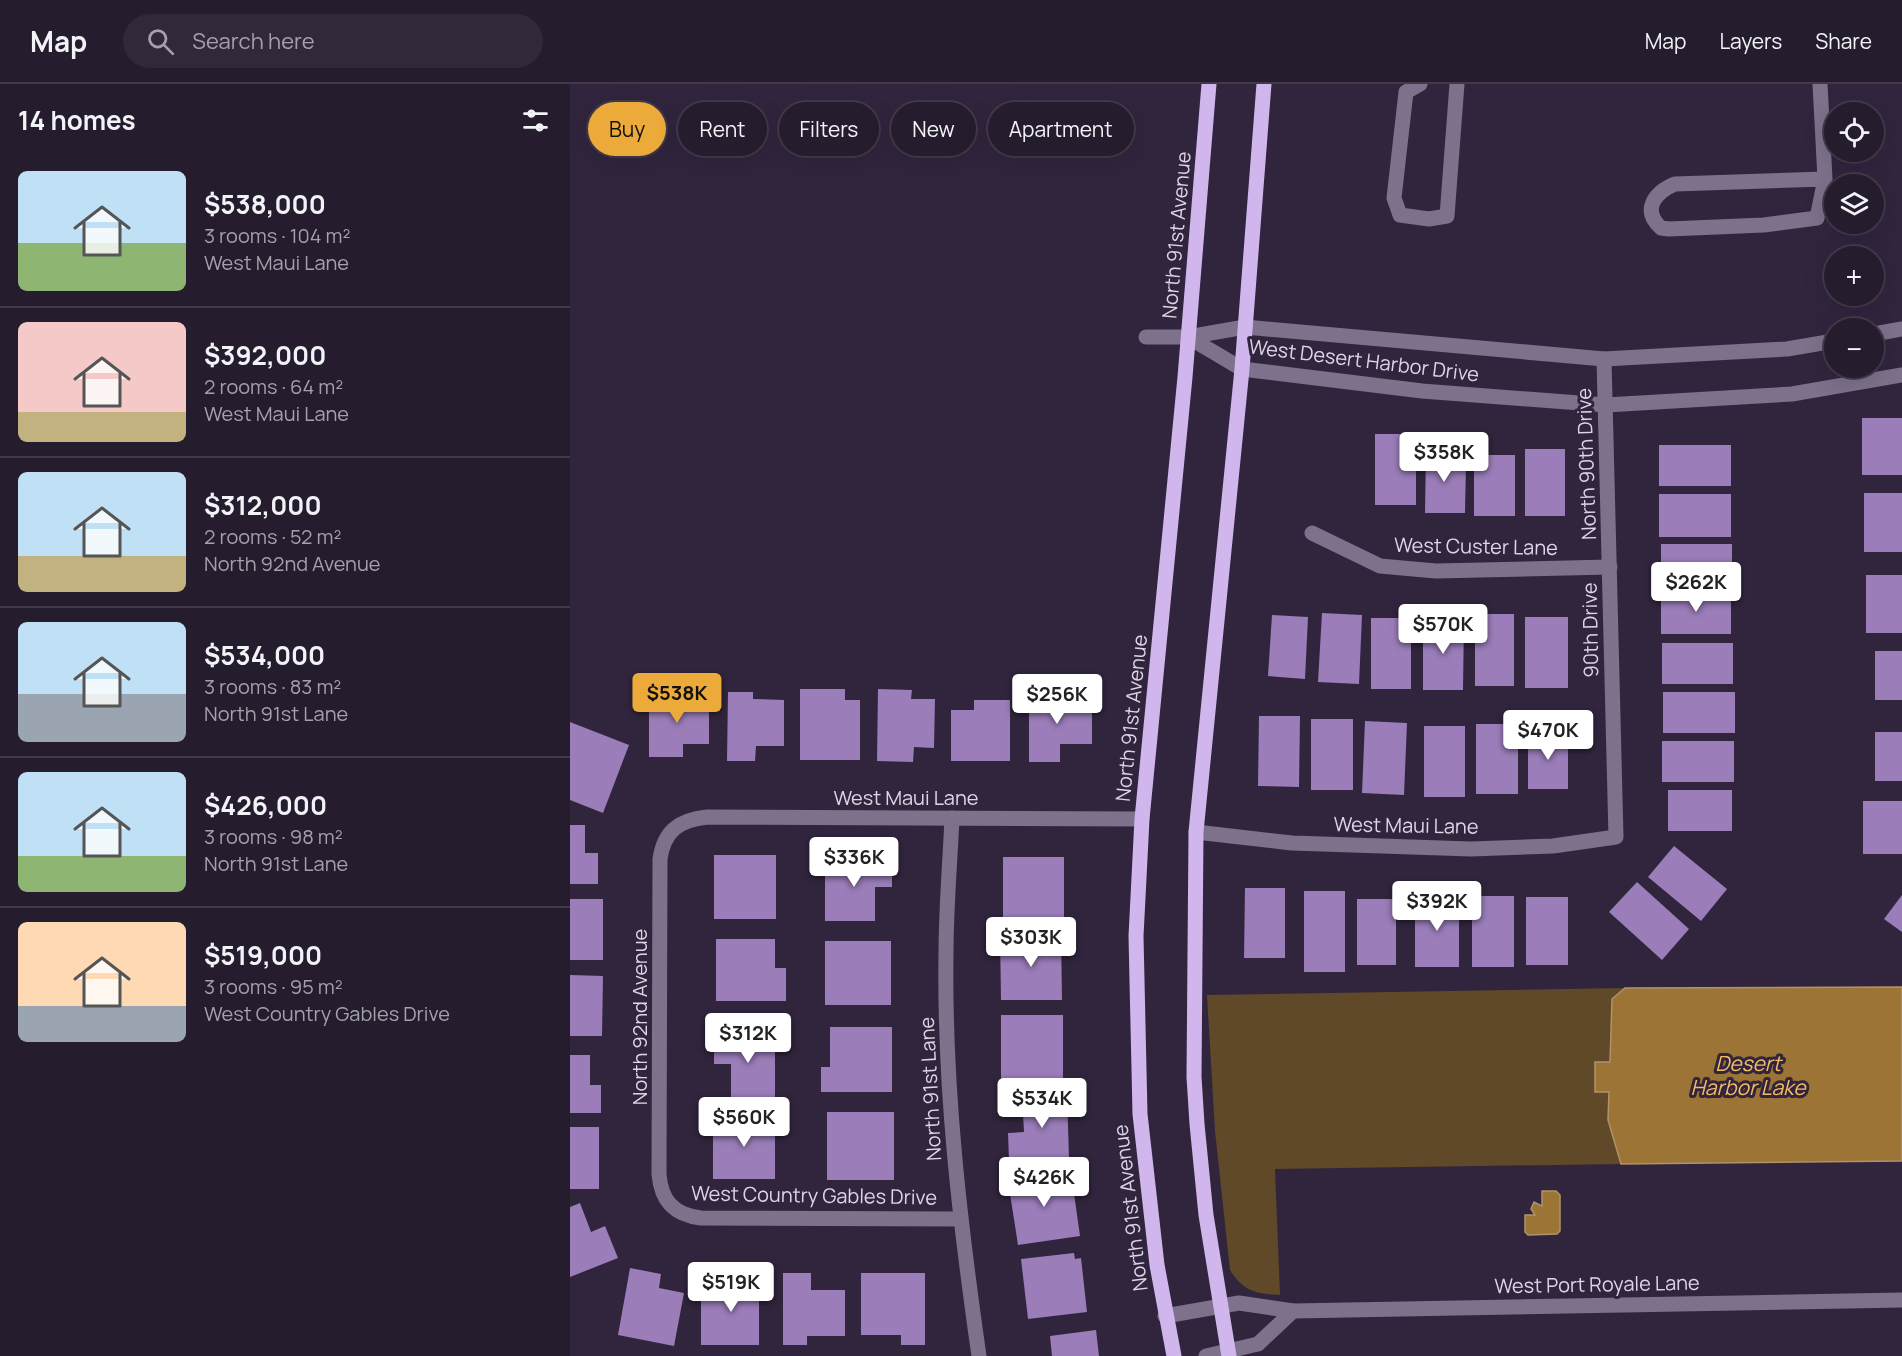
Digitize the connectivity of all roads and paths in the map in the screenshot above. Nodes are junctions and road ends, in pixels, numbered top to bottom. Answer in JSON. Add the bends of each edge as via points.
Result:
{"nodes":[{"id":1,"x":1209,"y":84,"type":"edge"},
{"id":2,"x":1264,"y":84,"type":"edge"},
{"id":3,"x":1420,"y":84,"type":"edge"},
{"id":4,"x":1457,"y":84,"type":"edge"},
{"id":5,"x":1820,"y":84,"type":"edge"},
{"id":6,"x":1825,"y":174,"type":"edge"},
{"id":7,"x":1825,"y":179,"type":"joint"},
{"id":8,"x":1245,"y":327,"type":"junction"},
{"id":9,"x":1902,"y":329,"type":"edge"},
{"id":10,"x":1884,"y":332,"type":"edge"},
{"id":11,"x":1146,"y":337,"type":"dead end"},
{"id":12,"x":1188,"y":337,"type":"junction"},
{"id":13,"x":1824,"y":343,"type":"edge"},
{"id":14,"x":1604,"y":359,"type":"junction"},
{"id":15,"x":1242,"y":369,"type":"junction"},
{"id":16,"x":1902,"y":375,"type":"edge"},
{"id":17,"x":1606,"y":405,"type":"junction"},
{"id":18,"x":1312,"y":533,"type":"dead end"},
{"id":19,"x":1610,"y":567,"type":"junction"},
{"id":20,"x":952,"y":818,"type":"junction"},
{"id":21,"x":1142,"y":819,"type":"junction"},
{"id":22,"x":672,"y":828,"type":"joint"},
{"id":23,"x":1196,"y":832,"type":"junction"},
{"id":24,"x":1616,"y":837,"type":"joint"},
{"id":25,"x":669,"y":1206,"type":"joint"},
{"id":26,"x":959,"y":1219,"type":"junction"},
{"id":27,"x":1902,"y":1300,"type":"edge"},
{"id":28,"x":1220,"y":1304,"type":"junction"},
{"id":29,"x":1293,"y":1311,"type":"junction"},
{"id":30,"x":1165,"y":1316,"type":"junction"},
{"id":31,"x":1229,"y":1353,"type":"edge"},
{"id":32,"x":979,"y":1356,"type":"edge"},
{"id":33,"x":1174,"y":1356,"type":"edge"},
{"id":34,"x":1206,"y":1356,"type":"edge"}],
"edges":[{"from":1,"to":12,"type":"main road","name":"North 91st Avenue"},
{"from":2,"to":8,"type":"main road"},
{"from":3,"to":4,"type":"street","via":[[1407,92],[1394,198],[1400,214],[1429,219],[1447,216]]},
{"from":5,"to":6,"type":"street"},
{"from":7,"to":7,"type":"street","via":[[1817,218],[1764,225],[1669,229],[1661,228],[1652,214],[1657,193],[1675,184]]},
{"from":8,"to":12,"type":"street","name":"West Desert Harbor Drive"},
{"from":8,"to":14,"type":"street","name":"West Desert Harbor Drive"},
{"from":8,"to":15,"type":"main road"},
{"from":9,"to":10,"type":"street"},
{"from":11,"to":12,"type":"street"},
{"from":12,"to":15,"type":"street","name":"West Desert Harbor Drive"},
{"from":12,"to":21,"type":"main road","name":"North 91st Avenue"},
{"from":13,"to":14,"type":"street","name":"West Desert Harbor Drive","via":[[1787,349]]},
{"from":14,"to":17,"type":"street","name":"North 90th Drive"},
{"from":15,"to":17,"type":"street","name":"West Desert Harbor Drive","via":[[1422,391]]},
{"from":15,"to":23,"type":"main road"},
{"from":16,"to":17,"type":"street","name":"West Desert Harbor Drive","via":[[1792,394]]},
{"from":17,"to":19,"type":"street","name":"North 90th Drive"},
{"from":18,"to":19,"type":"street","name":"West Custer Lane","via":[[1380,566],[1436,571]]},
{"from":19,"to":24,"type":"street","name":"90th Drive"},
{"from":20,"to":21,"type":"street","name":"West Maui Lane"},
{"from":20,"to":22,"type":"street","name":"West Maui Lane","via":[[707,817]]},
{"from":20,"to":26,"type":"street","name":"North 91st Lane","via":[[946,954]]},
{"from":21,"to":30,"type":"main road","name":"North 91st Avenue","via":[[1136,936],[1140,1114]]},
{"from":22,"to":25,"type":"street","name":"North 92nd Avenue","via":[[662,847],[660,871],[659,1174]]},
{"from":23,"to":24,"type":"street","name":"West Maui Lane","via":[[1292,843],[1471,849],[1553,846]]},
{"from":23,"to":28,"type":"main road","via":[[1194,1077],[1205,1206]]},
{"from":25,"to":26,"type":"street","name":"West Country Gables Drive","via":[[701,1218]]},
{"from":26,"to":32,"type":"street","name":"North 91st Lane"},
{"from":27,"to":29,"type":"street","name":"West Port Royale Lane"},
{"from":28,"to":29,"type":"street","name":"West Port Royale Lane","via":[[1256,1304]]},
{"from":28,"to":30,"type":"street","name":"West Port Royale Lane"},
{"from":28,"to":31,"type":"main road"},
{"from":29,"to":31,"type":"street","via":[[1258,1344]]},
{"from":30,"to":33,"type":"main road","name":"North 91st Avenue"},
{"from":31,"to":34,"type":"street"}]}
